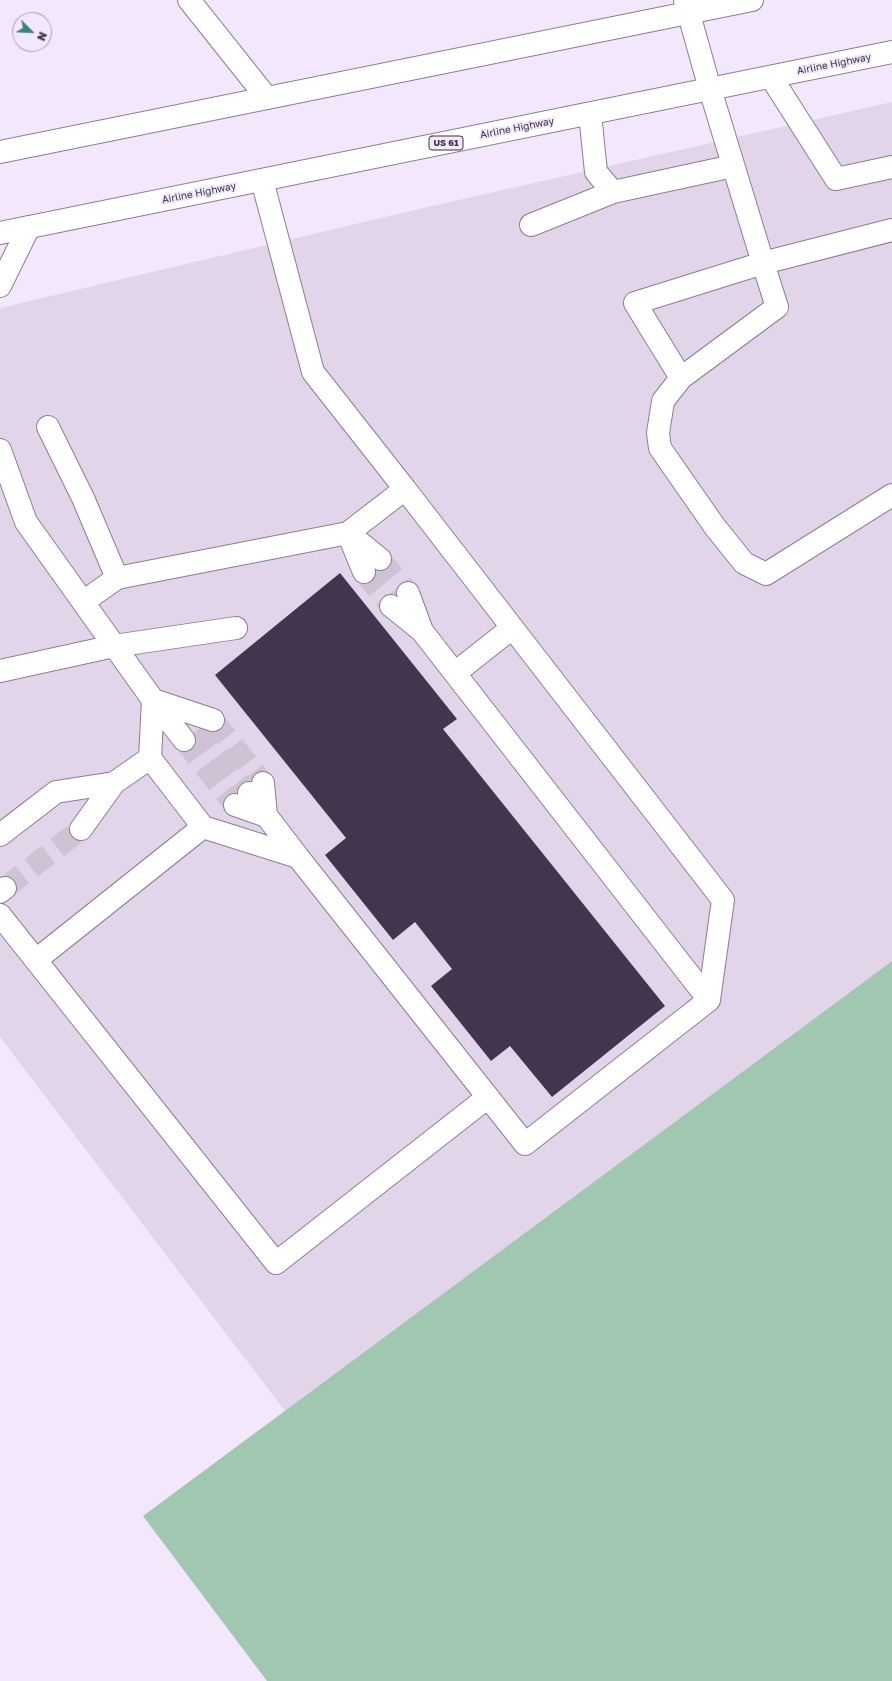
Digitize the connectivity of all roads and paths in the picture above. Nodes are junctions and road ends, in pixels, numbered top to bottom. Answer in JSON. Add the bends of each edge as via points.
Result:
{"nodes":[{"id":1,"x":189,"y":0,"type":"edge"},
{"id":2,"x":752,"y":0,"type":"edge"},
{"id":3,"x":687,"y":6,"type":"edge"},
{"id":4,"x":892,"y":52,"type":"edge"},
{"id":5,"x":771,"y":77,"type":"junction"},
{"id":6,"x":710,"y":89,"type":"junction"},
{"id":7,"x":267,"y":98,"type":"junction"},
{"id":8,"x":590,"y":114,"type":"junction"},
{"id":9,"x":0,"y":152,"type":"edge"},
{"id":10,"x":733,"y":166,"type":"junction"},
{"id":11,"x":892,"y":167,"type":"edge"},
{"id":12,"x":262,"y":180,"type":"junction"},
{"id":13,"x":613,"y":192,"type":"junction"},
{"id":14,"x":531,"y":225,"type":"dead end"},
{"id":15,"x":30,"y":227,"type":"junction"},
{"id":16,"x":892,"y":230,"type":"edge"},
{"id":17,"x":0,"y":233,"type":"edge"},
{"id":18,"x":763,"y":263,"type":"junction"},
{"id":19,"x":0,"y":286,"type":"edge"},
{"id":20,"x":681,"y":378,"type":"junction"},
{"id":21,"x":48,"y":427,"type":"dead end"},
{"id":22,"x":0,"y":450,"type":"edge"},
{"id":23,"x":405,"y":489,"type":"junction"},
{"id":24,"x":892,"y":495,"type":"edge"},
{"id":25,"x":348,"y":533,"type":"junction"},
{"id":26,"x":372,"y":565,"type":"tunnel mouth"},
{"id":27,"x":116,"y":578,"type":"junction"},
{"id":28,"x":399,"y":600,"type":"tunnel mouth"},
{"id":29,"x":83,"y":602,"type":"junction"},
{"id":30,"x":236,"y":628,"type":"dead end"},
{"id":31,"x":512,"y":628,"type":"junction"},
{"id":32,"x":114,"y":646,"type":"junction"},
{"id":33,"x":0,"y":671,"type":"edge"},
{"id":34,"x":455,"y":673,"type":"junction"},
{"id":35,"x":153,"y":700,"type":"junction"},
{"id":36,"x":150,"y":758,"type":"junction"},
{"id":37,"x":114,"y":783,"type":"junction"},
{"id":38,"x":266,"y":816,"type":"junction"},
{"id":39,"x":203,"y":827,"type":"junction"},
{"id":40,"x":81,"y":829,"type":"tunnel mouth"},
{"id":41,"x":0,"y":835,"type":"edge"},
{"id":42,"x":298,"y":857,"type":"junction"},
{"id":43,"x":0,"y":915,"type":"edge"},
{"id":44,"x":36,"y":960,"type":"junction"},
{"id":45,"x":709,"y":1000,"type":"junction"},
{"id":46,"x":488,"y":1097,"type":"junction"}],
"edges":[{"from":1,"to":7,"type":"main road"},
{"from":2,"to":3,"type":"main road"},
{"from":3,"to":6,"type":"main road"},
{"from":3,"to":7,"type":"main road"},
{"from":4,"to":5,"type":"main road","name":"Airline Highway","number":"US 61"},
{"from":5,"to":6,"type":"main road","name":"Airline Highway","number":"US 61"},
{"from":5,"to":11,"type":"main road","via":[[836,179]]},
{"from":6,"to":8,"type":"main road","name":"Airline Highway","number":"US 61"},
{"from":6,"to":10,"type":"main road"},
{"from":7,"to":9,"type":"main road"},
{"from":8,"to":12,"type":"main road","name":"Airline Highway","number":"US 61"},
{"from":8,"to":13,"type":"main road","via":[[596,172]]},
{"from":10,"to":13,"type":"main road"},
{"from":10,"to":18,"type":"main road"},
{"from":12,"to":15,"type":"main road","name":"Airline Highway","number":"US 61"},
{"from":12,"to":23,"type":"main road","via":[[313,372]]},
{"from":13,"to":14,"type":"main road"},
{"from":15,"to":17,"type":"main road","name":"Airline Highway","number":"US 61"},
{"from":15,"to":19,"type":"main road"},
{"from":16,"to":18,"type":"main road"},
{"from":18,"to":20,"type":"main road","via":[[777,307]]},
{"from":18,"to":20,"type":"main road","via":[[635,303]]},
{"from":20,"to":24,"type":"main road","via":[[663,401],[658,433],[660,448],[715,527],[744,563],[766,574]]},
{"from":21,"to":27,"type":"main road","via":[[83,498]]},
{"from":22,"to":29,"type":"main road","via":[[26,522]]},
{"from":23,"to":25,"type":"main road"},
{"from":23,"to":31,"type":"main road"},
{"from":25,"to":26,"type":"main road"},
{"from":25,"to":27,"type":"main road"},
{"from":27,"to":29,"type":"main road"},
{"from":28,"to":34,"type":"main road"},
{"from":29,"to":32,"type":"main road"},
{"from":30,"to":32,"type":"main road"},
{"from":31,"to":34,"type":"main road"},
{"from":31,"to":45,"type":"main road","via":[[723,900]]},
{"from":32,"to":33,"type":"main road"},
{"from":32,"to":35,"type":"main road"},
{"from":34,"to":45,"type":"main road"},
{"from":35,"to":35,"type":"main road","via":[[198,730]]},
{"from":35,"to":36,"type":"main road"},
{"from":36,"to":37,"type":"main road"},
{"from":36,"to":39,"type":"main road"},
{"from":37,"to":40,"type":"main road"},
{"from":37,"to":41,"type":"main road","via":[[56,792]]},
{"from":38,"to":38,"type":"main road","via":[[249,794]]},
{"from":38,"to":42,"type":"main road"},
{"from":39,"to":42,"type":"main road"},
{"from":39,"to":44,"type":"main road"},
{"from":42,"to":46,"type":"main road"},
{"from":43,"to":44,"type":"main road"},
{"from":44,"to":46,"type":"main road","via":[[276,1263]]},
{"from":45,"to":46,"type":"main road","via":[[525,1144]]}]}
